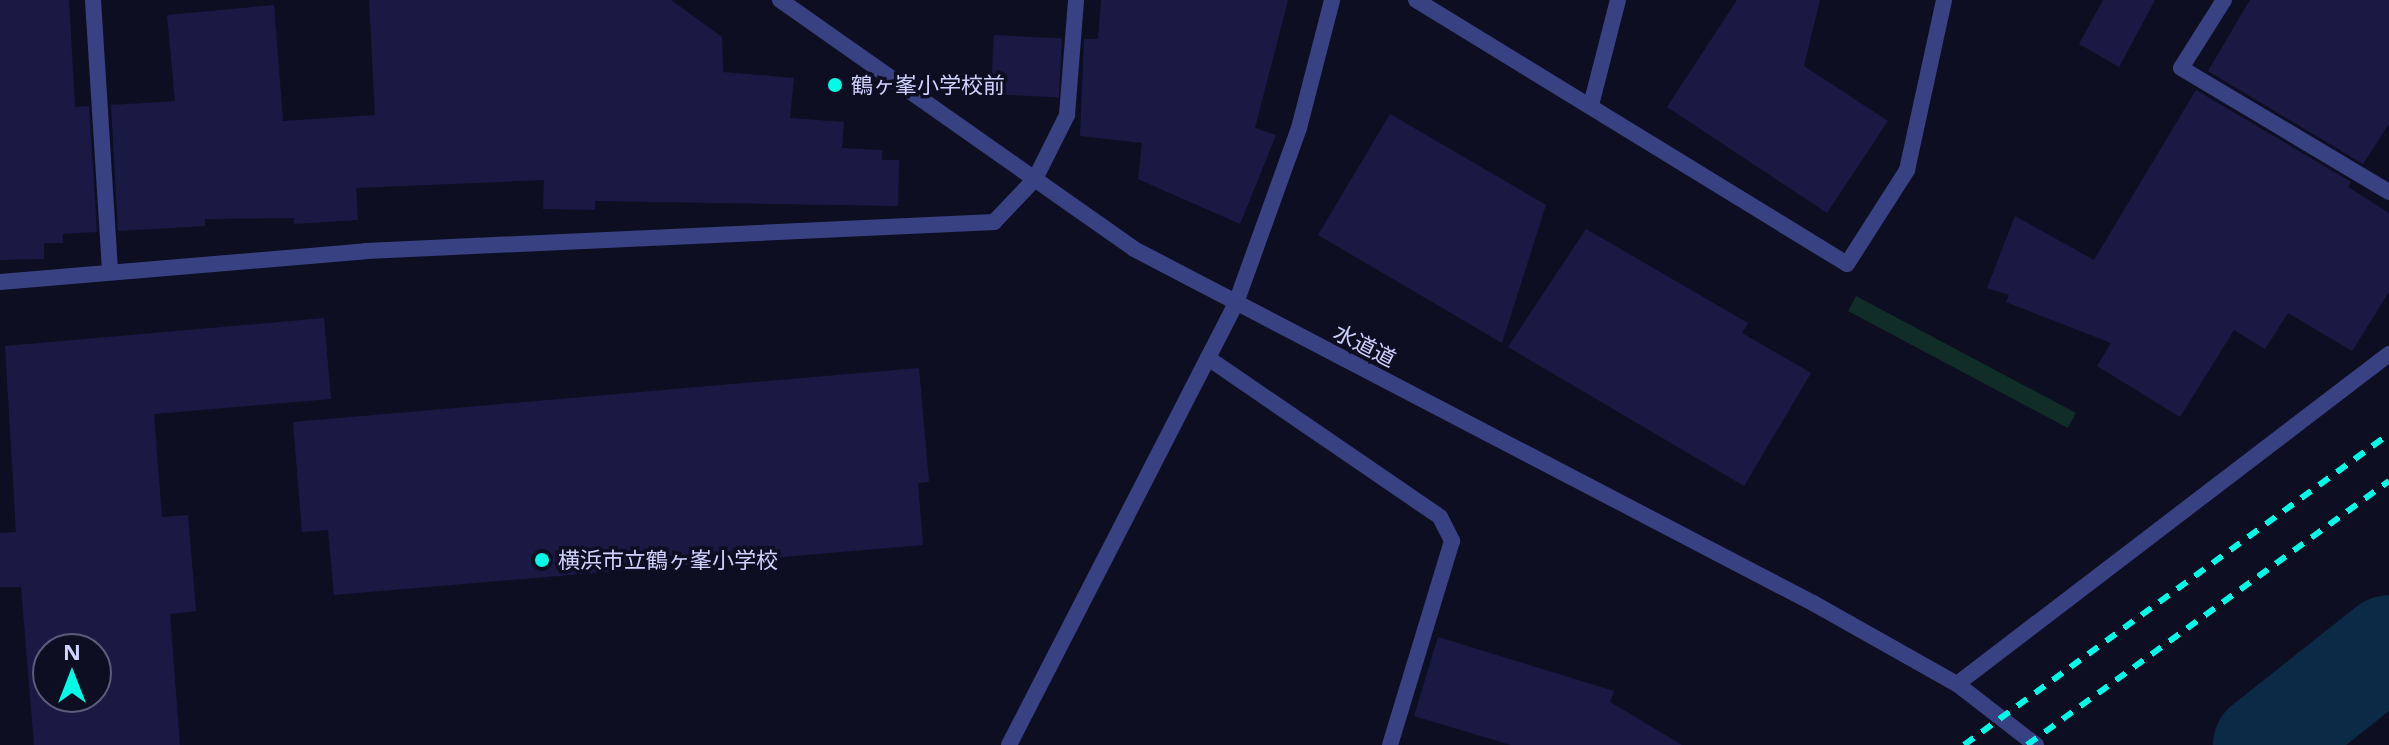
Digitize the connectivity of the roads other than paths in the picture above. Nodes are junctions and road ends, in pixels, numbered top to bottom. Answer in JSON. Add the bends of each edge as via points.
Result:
{"nodes":[{"id":1,"x":93,"y":0,"type":"edge"},
{"id":2,"x":780,"y":0,"type":"edge"},
{"id":3,"x":1076,"y":0,"type":"edge"},
{"id":4,"x":1332,"y":0,"type":"edge"},
{"id":5,"x":1416,"y":0,"type":"edge"},
{"id":6,"x":1618,"y":0,"type":"edge"},
{"id":7,"x":1944,"y":0,"type":"edge"},
{"id":8,"x":2224,"y":0,"type":"edge"},
{"id":9,"x":1591,"y":105,"type":"junction"},
{"id":10,"x":1035,"y":179,"type":"junction"},
{"id":11,"x":2389,"y":192,"type":"edge"},
{"id":12,"x":110,"y":271,"type":"junction"},
{"id":13,"x":0,"y":282,"type":"edge"},
{"id":14,"x":1236,"y":303,"type":"junction"},
{"id":15,"x":2389,"y":354,"type":"edge"},
{"id":16,"x":1208,"y":358,"type":"junction"},
{"id":17,"x":1957,"y":684,"type":"junction"},
{"id":18,"x":1009,"y":745,"type":"edge"},
{"id":19,"x":1390,"y":745,"type":"edge"},
{"id":20,"x":2036,"y":745,"type":"edge"}],
"edges":[{"from":1,"to":12,"type":"street"},
{"from":2,"to":10,"type":"street","name":"水道道"},
{"from":3,"to":10,"type":"street","via":[[1067,115]]},
{"from":4,"to":14,"type":"street","via":[[1299,128]]},
{"from":5,"to":9,"type":"street"},
{"from":6,"to":9,"type":"street"},
{"from":7,"to":9,"type":"street","via":[[1907,170],[1847,264]]},
{"from":8,"to":11,"type":"street","via":[[2181,68]]},
{"from":10,"to":12,"type":"street","via":[[994,222],[366,251]]},
{"from":10,"to":14,"type":"street","name":"水道道","via":[[1134,249]]},
{"from":12,"to":13,"type":"street"},
{"from":14,"to":16,"type":"street"},
{"from":14,"to":17,"type":"street","name":"水道道","via":[[1813,603]]},
{"from":15,"to":17,"type":"street"},
{"from":16,"to":18,"type":"street"},
{"from":16,"to":19,"type":"street","via":[[1440,517],[1452,541]]},
{"from":17,"to":20,"type":"street","name":"水道道"}]}
